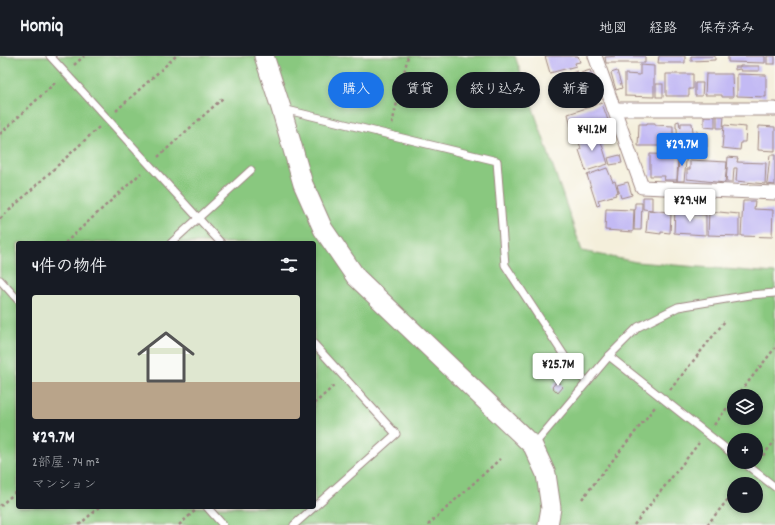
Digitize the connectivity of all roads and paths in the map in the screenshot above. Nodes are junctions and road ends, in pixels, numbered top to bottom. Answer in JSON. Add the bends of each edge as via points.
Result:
{"nodes":[{"id":1,"x":50,"y":56,"type":"edge"},
{"id":2,"x":84,"y":56,"type":"edge"},
{"id":3,"x":176,"y":56,"type":"edge"},
{"id":4,"x":264,"y":56,"type":"edge"},
{"id":5,"x":408,"y":56,"type":"edge"},
{"id":6,"x":595,"y":56,"type":"edge"},
{"id":7,"x":66,"y":73,"type":"junction"},
{"id":8,"x":281,"y":108,"type":"junction"},
{"id":9,"x":614,"y":109,"type":"junction"},
{"id":10,"x":775,"y":109,"type":"edge"},
{"id":11,"x":108,"y":119,"type":"junction"},
{"id":12,"x":0,"y":134,"type":"edge"},
{"id":13,"x":389,"y":134,"type":"junction"},
{"id":14,"x":252,"y":170,"type":"dead end"},
{"id":15,"x":775,"y":193,"type":"edge"},
{"id":16,"x":198,"y":218,"type":"junction"},
{"id":17,"x":0,"y":219,"type":"edge"},
{"id":18,"x":173,"y":241,"type":"edge"},
{"id":19,"x":219,"y":241,"type":"edge"},
{"id":20,"x":0,"y":280,"type":"edge"},
{"id":21,"x":775,"y":293,"type":"edge"},
{"id":22,"x":16,"y":298,"type":"edge"},
{"id":23,"x":725,"y":321,"type":"dead end"},
{"id":24,"x":316,"y":346,"type":"edge"},
{"id":25,"x":775,"y":348,"type":"edge"},
{"id":26,"x":609,"y":356,"type":"junction"},
{"id":27,"x":344,"y":377,"type":"junction"},
{"id":28,"x":587,"y":382,"type":"junction"},
{"id":29,"x":743,"y":389,"type":"edge"},
{"id":30,"x":663,"y":398,"type":"junction"},
{"id":31,"x":316,"y":402,"type":"edge"},
{"id":32,"x":727,"y":409,"type":"edge"},
{"id":33,"x":707,"y":433,"type":"junction"},
{"id":34,"x":533,"y":446,"type":"junction"},
{"id":35,"x":727,"y":449,"type":"edge"},
{"id":36,"x":500,"y":459,"type":"dead end"},
{"id":37,"x":752,"y":469,"type":"edge"},
{"id":38,"x":775,"y":487,"type":"edge"},
{"id":39,"x":16,"y":492,"type":"edge"},
{"id":40,"x":582,"y":499,"type":"dead end"},
{"id":41,"x":727,"y":501,"type":"edge"},
{"id":42,"x":316,"y":505,"type":"edge"},
{"id":43,"x":0,"y":506,"type":"edge"},
{"id":44,"x":97,"y":509,"type":"edge"},
{"id":45,"x":197,"y":509,"type":"edge"},
{"id":46,"x":209,"y":509,"type":"edge"},
{"id":47,"x":312,"y":509,"type":"edge"},
{"id":48,"x":78,"y":525,"type":"edge"},
{"id":49,"x":179,"y":525,"type":"edge"},
{"id":50,"x":223,"y":525,"type":"edge"},
{"id":51,"x":294,"y":525,"type":"edge"},
{"id":52,"x":428,"y":525,"type":"edge"},
{"id":53,"x":548,"y":525,"type":"edge"},
{"id":54,"x":634,"y":525,"type":"edge"},
{"id":55,"x":707,"y":525,"type":"edge"}],
"edges":[{"from":1,"to":7,"type":"lane"},
{"from":2,"to":7,"type":"path"},
{"from":3,"to":11,"type":"path"},
{"from":4,"to":8,"type":"street"},
{"from":5,"to":13,"type":"path"},
{"from":6,"to":9,"type":"street"},
{"from":7,"to":11,"type":"lane"},
{"from":7,"to":12,"type":"path"},
{"from":8,"to":13,"type":"lane"},
{"from":8,"to":34,"type":"street","via":[[303,184],[323,229],[356,277]]},
{"from":9,"to":10,"type":"street"},
{"from":9,"to":15,"type":"street","via":[[642,187]]},
{"from":11,"to":16,"type":"lane"},
{"from":11,"to":17,"type":"path"},
{"from":13,"to":28,"type":"lane","via":[[497,161],[504,265],[573,370]]},
{"from":14,"to":16,"type":"lane"},
{"from":16,"to":18,"type":"lane"},
{"from":16,"to":19,"type":"lane"},
{"from":20,"to":22,"type":"lane"},
{"from":21,"to":26,"type":"lane","via":[[678,308],[638,327]]},
{"from":23,"to":30,"type":"path"},
{"from":24,"to":27,"type":"lane"},
{"from":25,"to":29,"type":"path"},
{"from":26,"to":28,"type":"lane"},
{"from":26,"to":30,"type":"lane"},
{"from":27,"to":31,"type":"path"},
{"from":27,"to":42,"type":"lane","via":[[396,434]]},
{"from":28,"to":34,"type":"lane"},
{"from":30,"to":33,"type":"lane"},
{"from":30,"to":40,"type":"path"},
{"from":32,"to":33,"type":"path"},
{"from":33,"to":35,"type":"lane"},
{"from":33,"to":54,"type":"path"},
{"from":34,"to":53,"type":"street","via":[[546,474],[551,508]]},
{"from":36,"to":52,"type":"path"},
{"from":37,"to":38,"type":"lane"},
{"from":39,"to":43,"type":"path"},
{"from":41,"to":55,"type":"path"},
{"from":44,"to":48,"type":"path"},
{"from":45,"to":49,"type":"path"},
{"from":46,"to":50,"type":"lane"},
{"from":47,"to":51,"type":"lane"}]}
